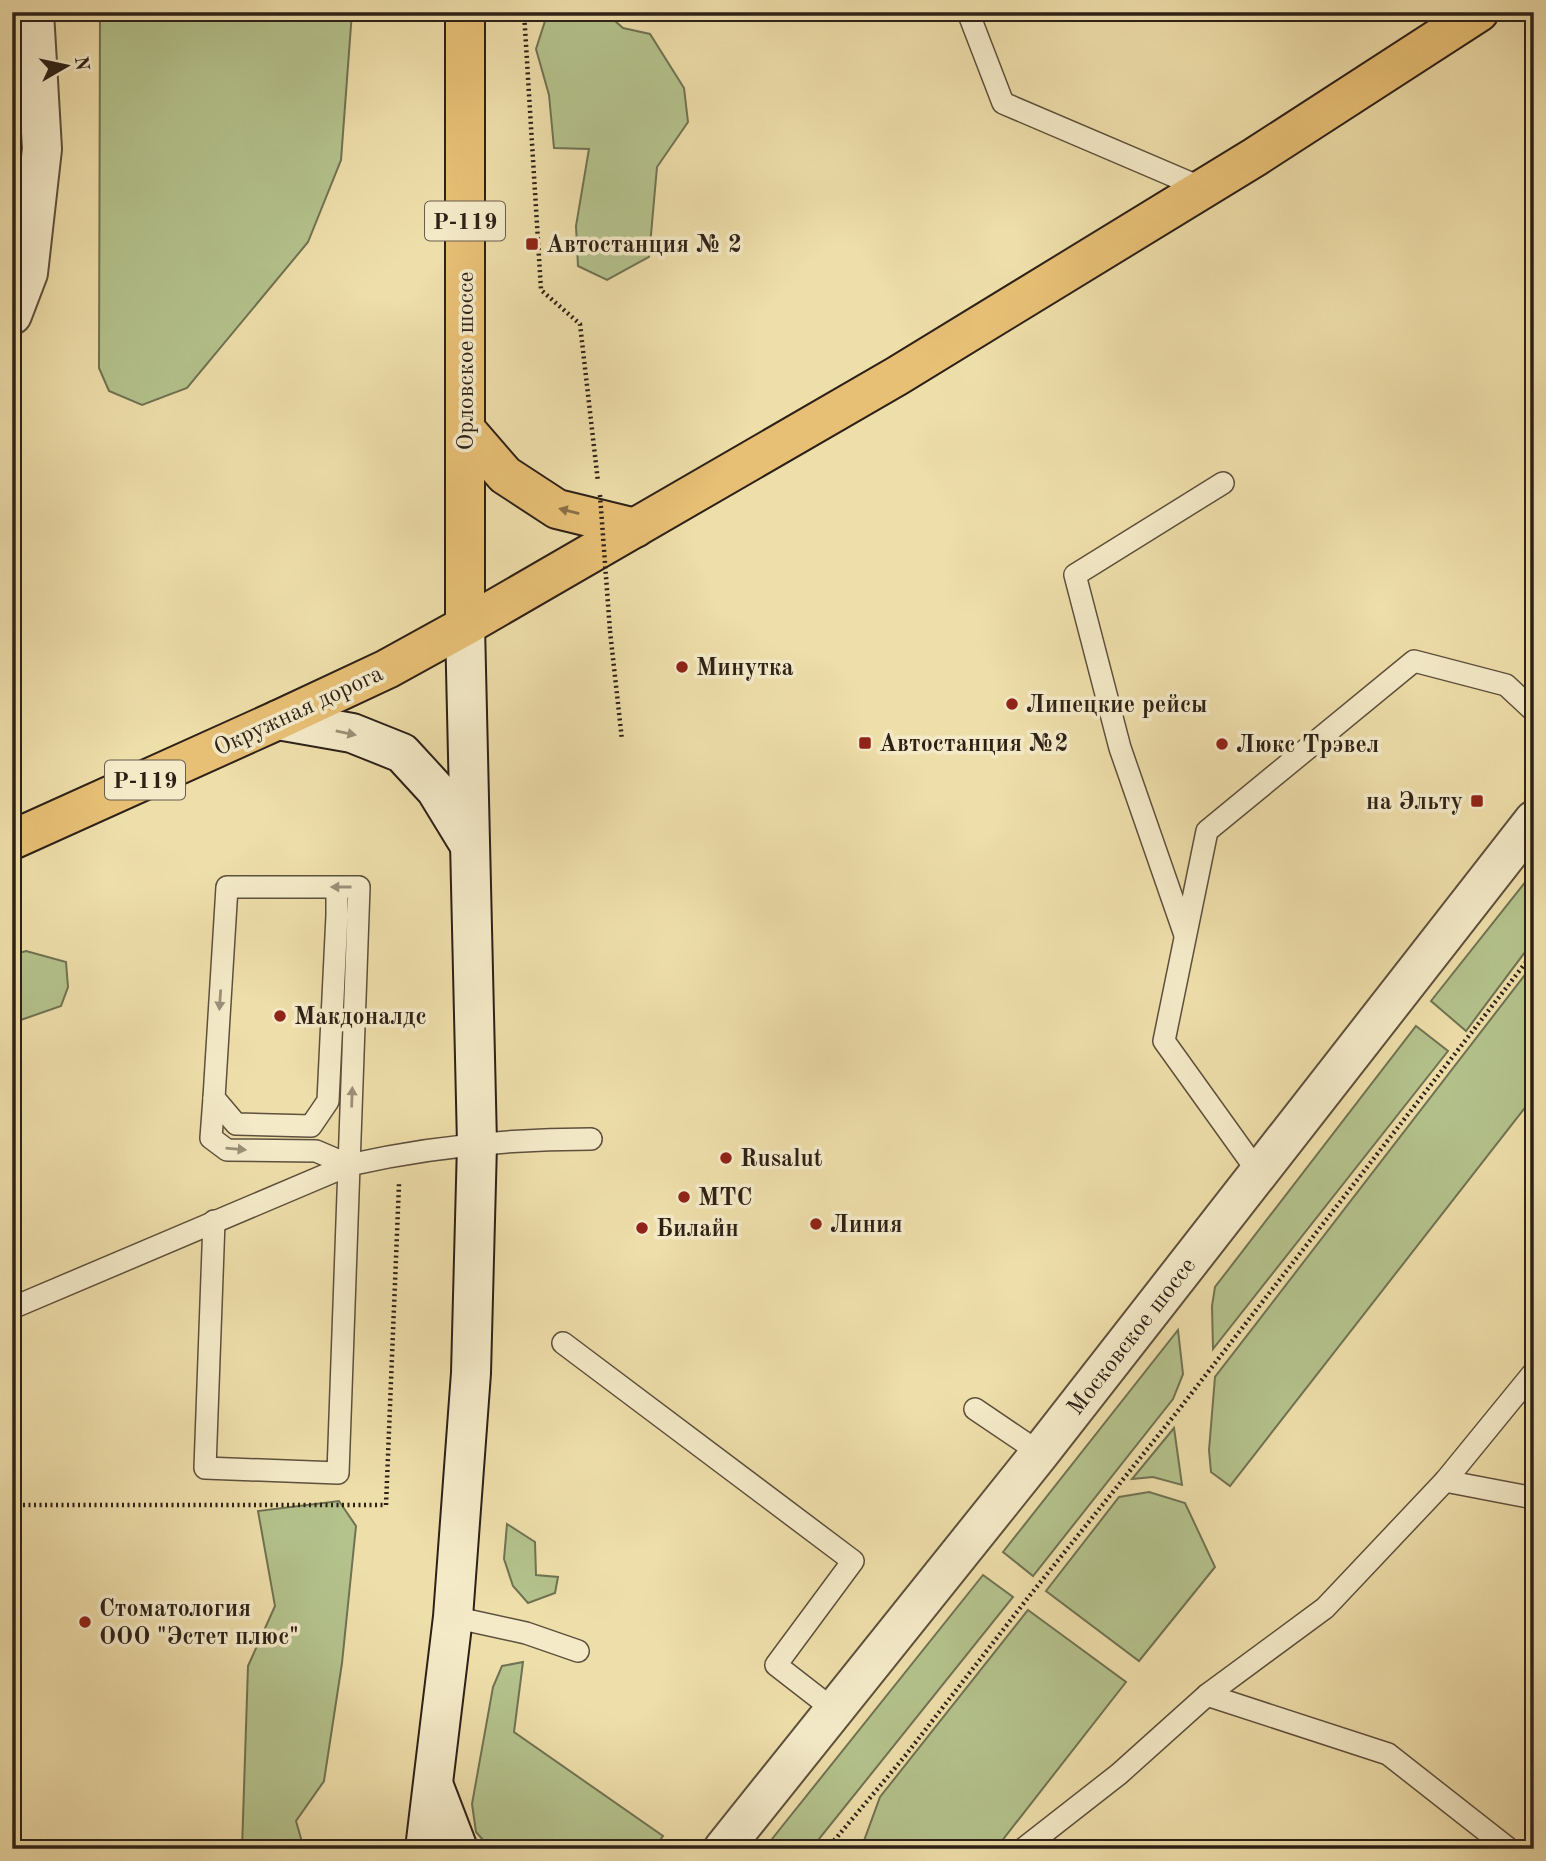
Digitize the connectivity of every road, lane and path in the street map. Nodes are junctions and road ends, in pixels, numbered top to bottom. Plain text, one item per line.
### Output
1 (34, 12) edge
2 (465, 12) edge
3 (524, 12) edge
4 (968, 12) edge
5 (1479, 12) edge
6 (1202, 188) junction
7 (12, 315) edge
8 (466, 430) junction
9 (1223, 483) dead end
10 (635, 528) junction
11 (465, 626) junction
12 (1534, 711) edge
13 (278, 720) junction
14 (622, 740) dead end
15 (1534, 820) edge
16 (12, 840) edge
17 (470, 846) junction
18 (337, 887) junction
19 (1185, 937) junction
20 (1534, 953) edge
21 (214, 1098) junction
22 (591, 1139) dead end
23 (477, 1144) junction
24 (400, 1156) junction
25 (349, 1165) junction
26 (1258, 1172) junction
27 (214, 1221) junction
28 (12, 1309) edge
29 (563, 1343) dead end
30 (1534, 1372) edge
31 (975, 1409) dead end
32 (1040, 1452) junction
33 (1445, 1481) junction
34 (1534, 1498) edge
35 (12, 1505) edge
36 (453, 1616) junction
37 (578, 1651) dead end
38 (1207, 1695) junction
39 (834, 1710) junction
40 (432, 1783) junction
41 (723, 1848) edge
42 (425, 1849) edge
43 (458, 1849) edge
44 (827, 1849) edge
45 (1023, 1849) edge
46 (1509, 1849) edge

1 - 7 street
2 - 8 main road, Орловское шоссе / Р-119
3 - 14 path, bridge
4 - 6 lane
5 - 6 main road, Окружная дорога
6 - 10 main road, Окружная дорога
10 -> 8 main road
8 - 11 main road, Орловское шоссе / Р-119
9 - 19 lane
10 - 11 main road, Окружная дорога
11 - 13 main road, Окружная дорога / Р-119
11 - 17 street
12 - 19 lane
13 - 16 main road, Окружная дорога / Р-119
13 -> 17 street
15 - 26 street, Московское шоссе
17 - 23 street
18 -> 21 lane
18 - 21 lane
25 -> 18 lane
19 - 26 lane
20 - 44 path
21 -> 25 lane
22 - 23 lane
23 - 24 lane
23 - 36 street
24 - 25 lane
24 - 35 path
25 - 27 lane
25 - 27 lane
26 - 32 street, Московское шоссе
27 - 28 lane
29 - 39 lane
30 - 33 lane
31 - 32 lane
32 - 39 street, Московское шоссе
33 - 34 lane
33 - 38 lane
36 - 37 lane
36 - 40 street
38 - 45 lane
38 - 46 lane
39 - 41 street, Московское шоссе
40 - 42 street
40 - 43 street

